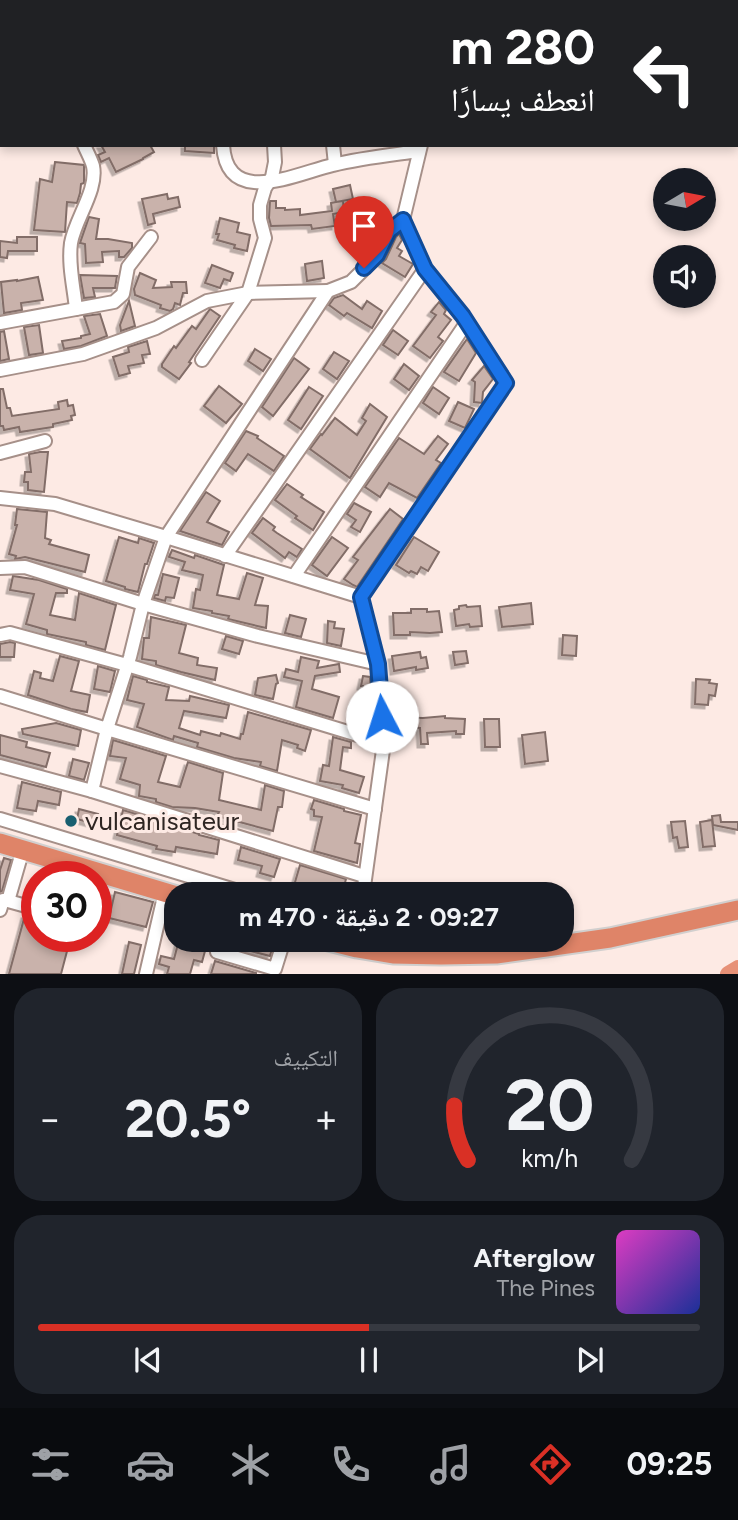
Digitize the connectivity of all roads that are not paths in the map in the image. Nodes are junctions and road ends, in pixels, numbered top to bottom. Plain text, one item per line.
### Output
1 (86, 147) edge
2 (223, 147) edge
3 (274, 147) edge
4 (333, 147) edge
5 (420, 148) edge
6 (335, 164) junction
7 (268, 183) junction
8 (403, 220) junction
9 (151, 237) dead end
10 (425, 269) junction
11 (328, 291) junction
12 (248, 293) junction
13 (76, 309) junction
14 (467, 322) junction
15 (0, 323) edge
16 (202, 360) dead end
17 (0, 370) edge
18 (46, 442) dead end
19 (0, 453) edge
20 (0, 498) edge
21 (166, 537) junction
22 (225, 556) junction
23 (0, 568) edge
24 (294, 576) junction
25 (361, 597) junction
26 (143, 604) junction
27 (0, 635) edge
28 (378, 664) junction
29 (127, 666) junction
30 (0, 696) edge
31 (107, 729) junction
32 (384, 743) junction
33 (0, 765) edge
34 (92, 791) junction
35 (375, 808) junction
36 (0, 819) edge
37 (0, 843) edge
38 (89, 846) junction
39 (23, 849) junction
40 (62, 861) edge
41 (84, 861) edge
42 (112, 876) edge
43 (188, 876) junction
44 (364, 877) junction
45 (184, 882) edge
46 (208, 882) edge
47 (364, 882) edge
48 (164, 891) edge
49 (3, 902) edge
50 (21, 906) edge
51 (738, 910) edge
52 (164, 924) edge
53 (574, 944) edge
54 (217, 952) edge
55 (280, 952) edge
56 (386, 952) edge
57 (511, 952) edge
58 (146, 974) edge

1 - 13 street
2 - 7 street
3 - 7 street
4 - 6 street
5 - 6 street
5 - 8 street
6 - 7 street
7 - 12 street
8 - 10 street
8 - 11 street
9 - 13 street
10 - 14 street
10 - 22 street
11 - 12 street
11 - 21 street
12 - 16 street
12 - 17 street
13 - 15 street
14 - 24 street
14 - 25 street
18 - 19 street
20 - 21 street
21 - 22 street
21 - 26 street
22 - 24 street
23 - 26 street
24 - 25 street
25 - 28 street
26 - 28 street
26 - 29 street
27 - 29 street
28 - 32 street
29 - 31 street
29 - 32 street
30 - 31 street
31 - 34 street
31 - 35 street
32 - 35 street
33 - 34 street
34 - 44 street
35 - 44 street
36 - 38 street
37 - 39 highway
38 - 41 street
38 - 43 street
39 - 40 highway
39 - 49 street
42 - 48 highway
43 - 45 street
43 - 46 street
44 - 47 street
49 - 50 street
51 - 53 highway
52 - 58 street
54 - 55 street
56 - 57 highway

